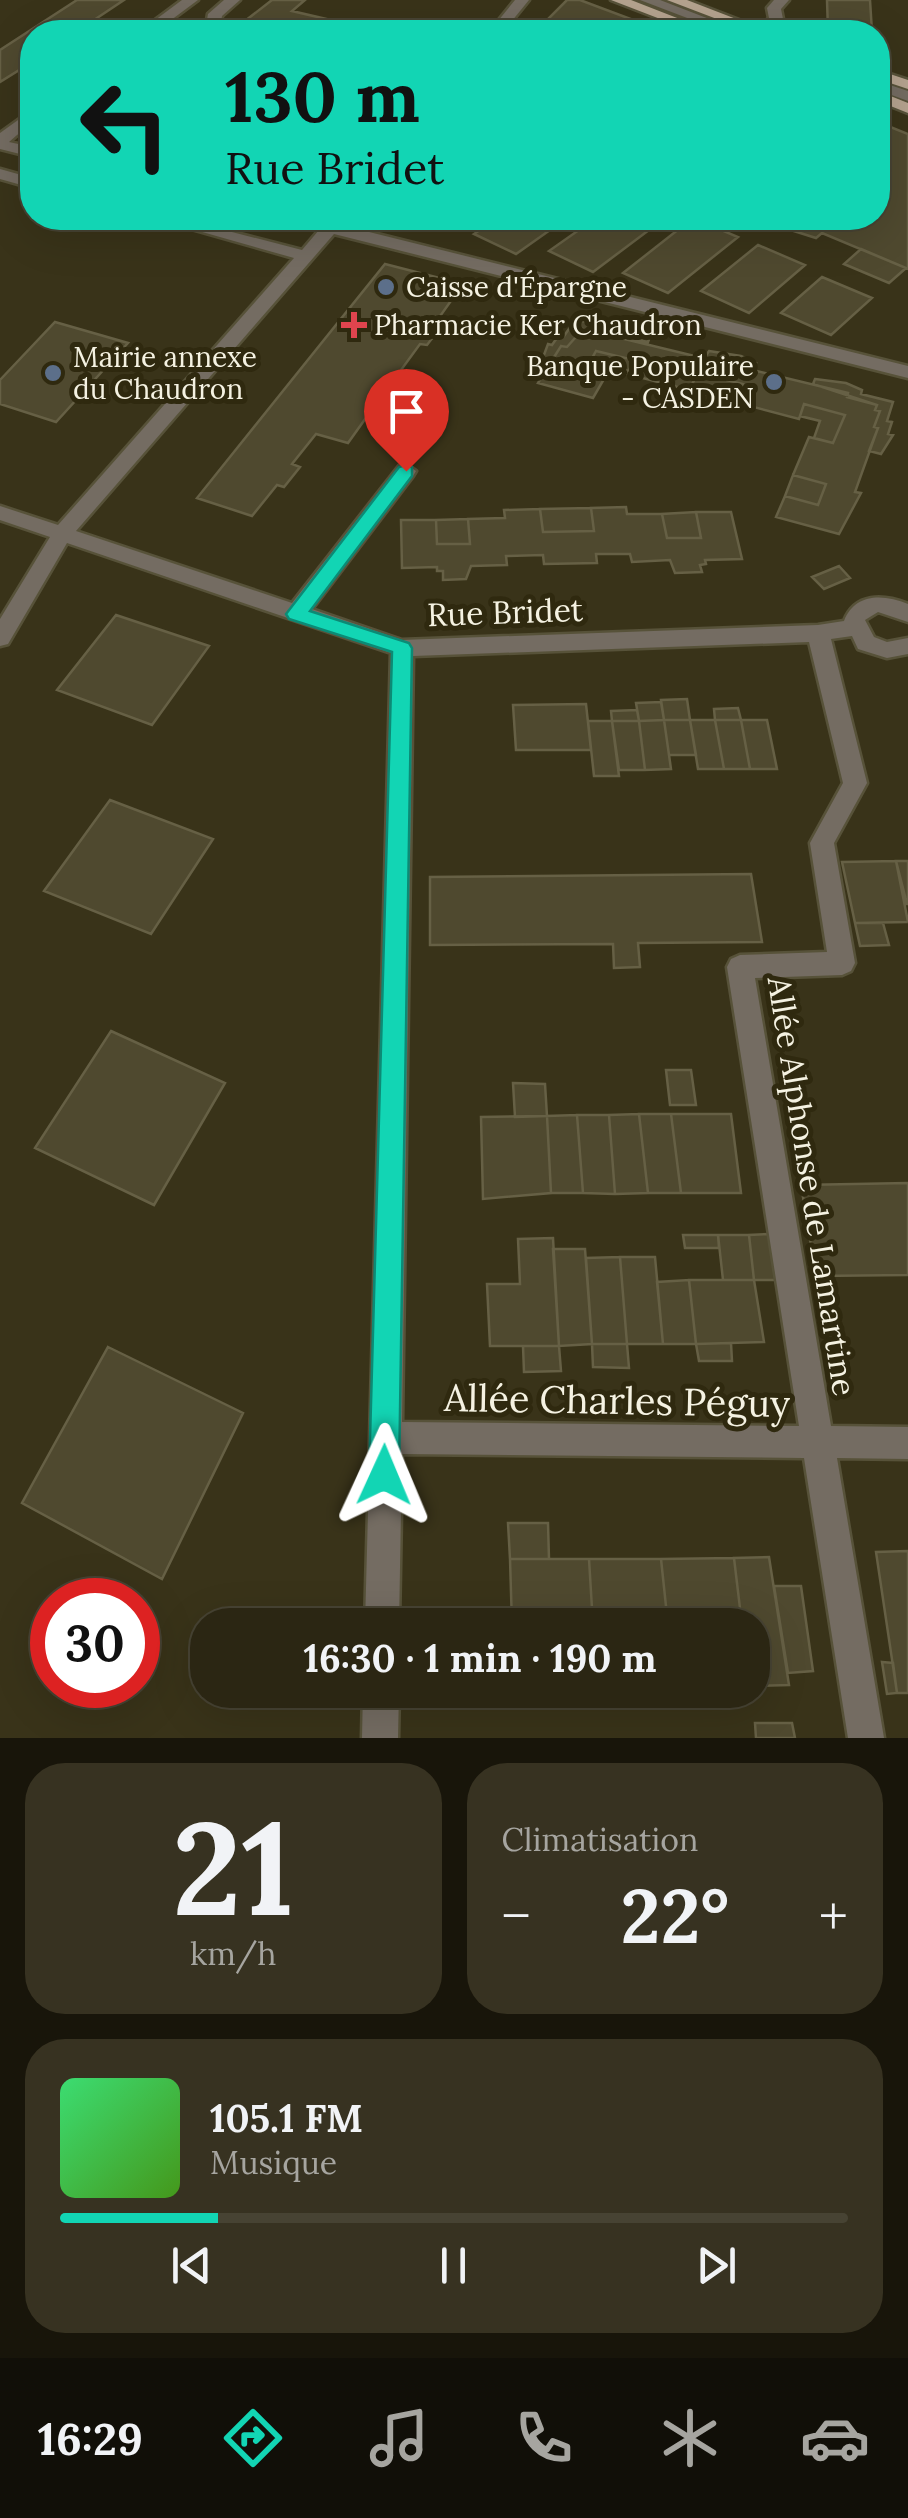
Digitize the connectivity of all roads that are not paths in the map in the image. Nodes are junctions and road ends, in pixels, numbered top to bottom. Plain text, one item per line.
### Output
1 (191, 0) edge
2 (233, 0) edge
3 (522, 0) edge
4 (618, 0) edge
5 (647, 0) edge
6 (674, 0) edge
7 (163, 20) edge
8 (214, 20) edge
9 (506, 20) edge
10 (673, 20) edge
11 (703, 20) edge
12 (730, 20) edge
13 (20, 125) edge
14 (0, 142) edge
15 (207, 230) edge
16 (330, 230) edge
17 (363, 230) edge
18 (306, 256) junction
19 (908, 372) edge
20 (406, 471) dead end
21 (0, 513) edge
22 (62, 534) junction
23 (906, 608) edge
24 (296, 614) junction
25 (854, 628) junction
26 (818, 633) junction
27 (0, 638) edge
28 (908, 646) edge
29 (402, 648) junction
30 (384, 1438) junction
31 (818, 1442) junction
32 (908, 1443) edge
33 (382, 1608) edge
34 (381, 1708) edge
35 (380, 1738) edge
36 (866, 1738) edge

1 - 7 street
2 - 8 street
3 - 9 street
4 - 10 main road
5 - 11 street
6 - 12 main road
13 - 14 street
15 - 18 street
16 - 18 street
17 - 19 street
18 - 22 street
20 - 24 street
21 - 22 street, Rue Bridet
22 - 24 street, Rue Bridet
22 - 27 street
23 - 25 street, Rue Bridet
24 - 29 street, Rue Bridet
25 - 26 street, Rue Bridet
25 - 28 street
26 - 29 street, Rue Bridet
26 - 31 street, Allée Alphonse de Lamartine
29 - 30 street
30 - 31 street, Allée Charles Péguy
30 - 33 street
31 - 32 street, Allée Charles Péguy
31 - 36 street, Allée Alphonse de Lamartine
34 - 35 street

